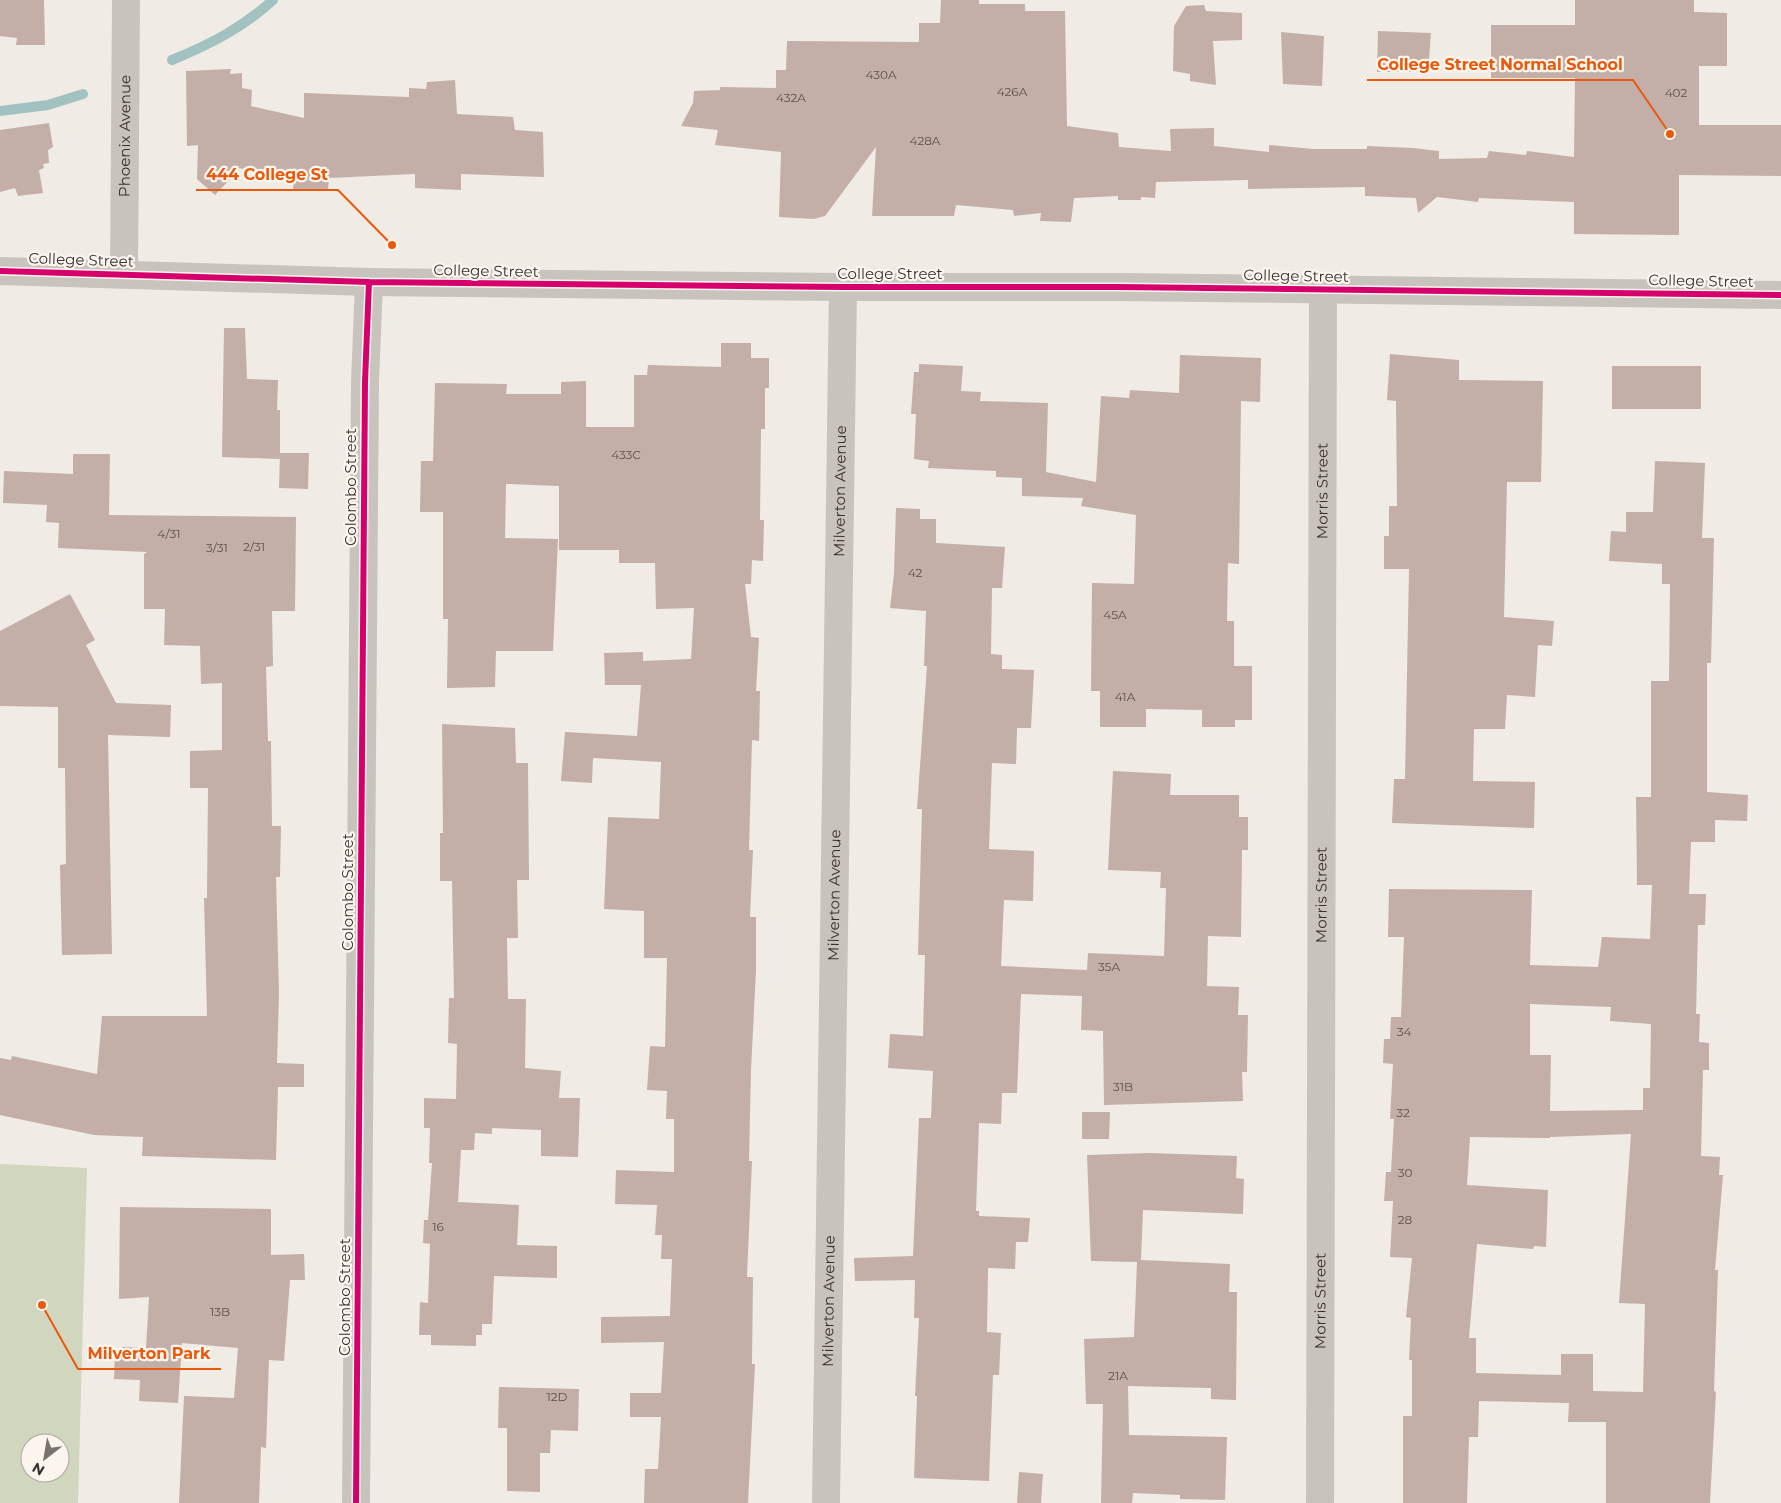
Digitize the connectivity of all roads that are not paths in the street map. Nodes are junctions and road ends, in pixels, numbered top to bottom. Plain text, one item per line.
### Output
1 (126, 0) edge
2 (0, 271) edge
3 (124, 274) junction
4 (369, 282) junction
5 (843, 287) junction
6 (1323, 289) junction
7 (1781, 295) edge
8 (356, 1503) edge
9 (826, 1503) edge
10 (1320, 1503) edge

1 - 3 street, Phoenix Avenue
2 - 3 street, College Street
3 - 4 street, College Street
4 - 5 street, College Street
4 - 8 street, Colombo Street
5 - 6 street, College Street
5 - 9 street, Milverton Avenue
6 - 7 street, College Street
6 - 10 street, Morris Street

